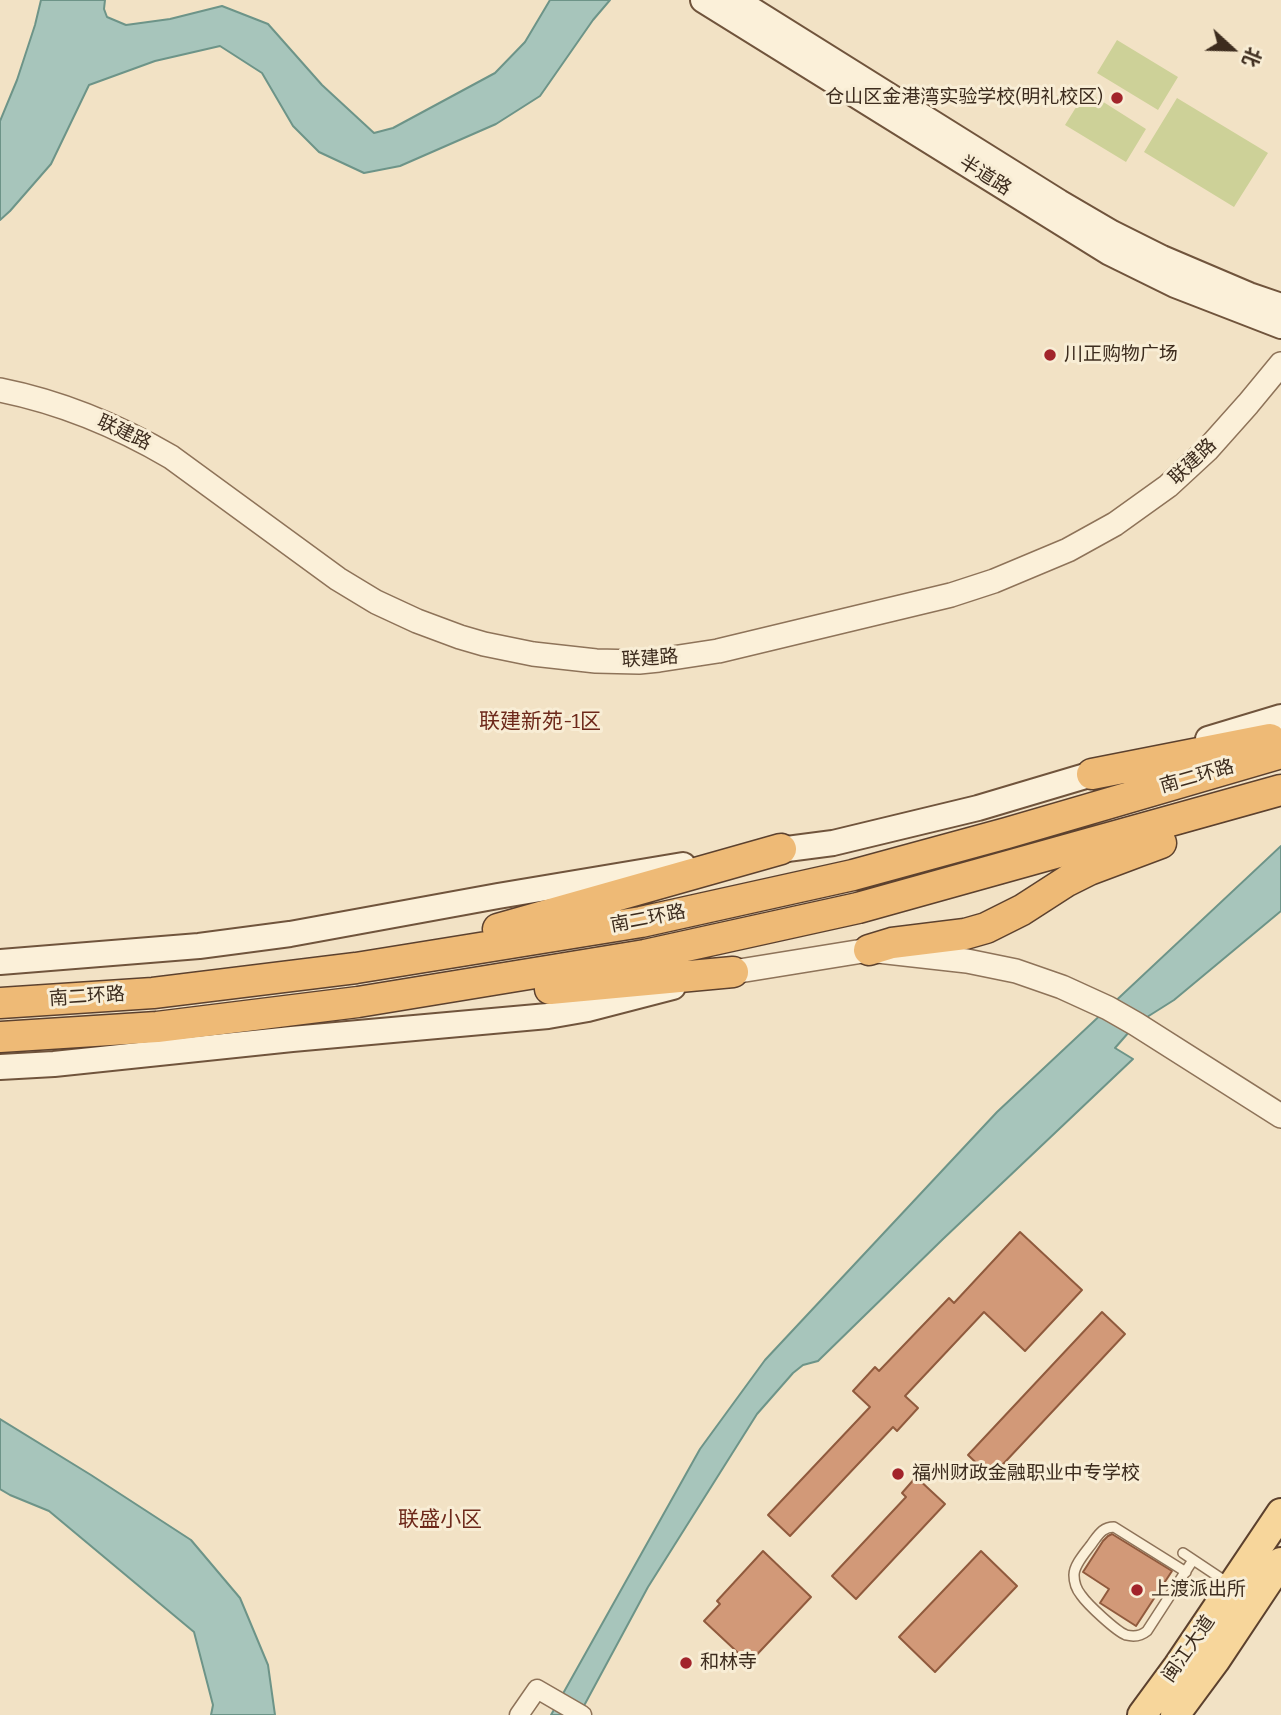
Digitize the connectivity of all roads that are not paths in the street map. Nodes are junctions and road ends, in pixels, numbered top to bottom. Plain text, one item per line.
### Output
1 (703, 0) edge
2 (736, 0) edge
3 (1281, 306) edge
4 (1281, 326) edge
5 (1281, 364) edge
6 (0, 390) edge
7 (1281, 717) edge
8 (1281, 738) edge
9 (1281, 753) edge
10 (1092, 774) junction
11 (1281, 790) edge
12 (1281, 800) edge
13 (781, 849) junction
14 (869, 950) junction
15 (0, 962) edge
16 (356, 968) junction
17 (733, 972) junction
18 (358, 1002) junction
19 (0, 1003) edge
20 (0, 1037) edge
21 (0, 1067) edge
22 (1281, 1116) edge
23 (1281, 1513) edge
24 (1182, 1553) dead end
25 (1193, 1560) junction
26 (1281, 1562) edge
27 (1186, 1572) junction
28 (1232, 1586) junction
29 (519, 1715) edge
30 (582, 1715) edge
31 (1142, 1715) edge
32 (1175, 1715) edge

1 - 4 main road, 半道路
2 - 3 main road, 半道路
5 - 6 street, 联建路
7 - 10 main road
8 - 10 highway
9 - 16 highway, 南二环路
10 - 13 main road
11 - 18 highway, 南二环路
12 - 14 highway
13 - 15 main road
13 - 16 highway
14 - 17 street
14 - 22 street
16 - 19 highway, 南二环路
17 - 18 highway
17 - 21 main road
18 - 20 highway, 南二环路
23 - 28 main road, 闽江大道
24 - 25 lane
25 - 27 lane
25 - 28 lane
26 - 32 main road, 闽江大道
27 - 27 lane
28 - 31 main road, 闽江大道
29 - 30 street

